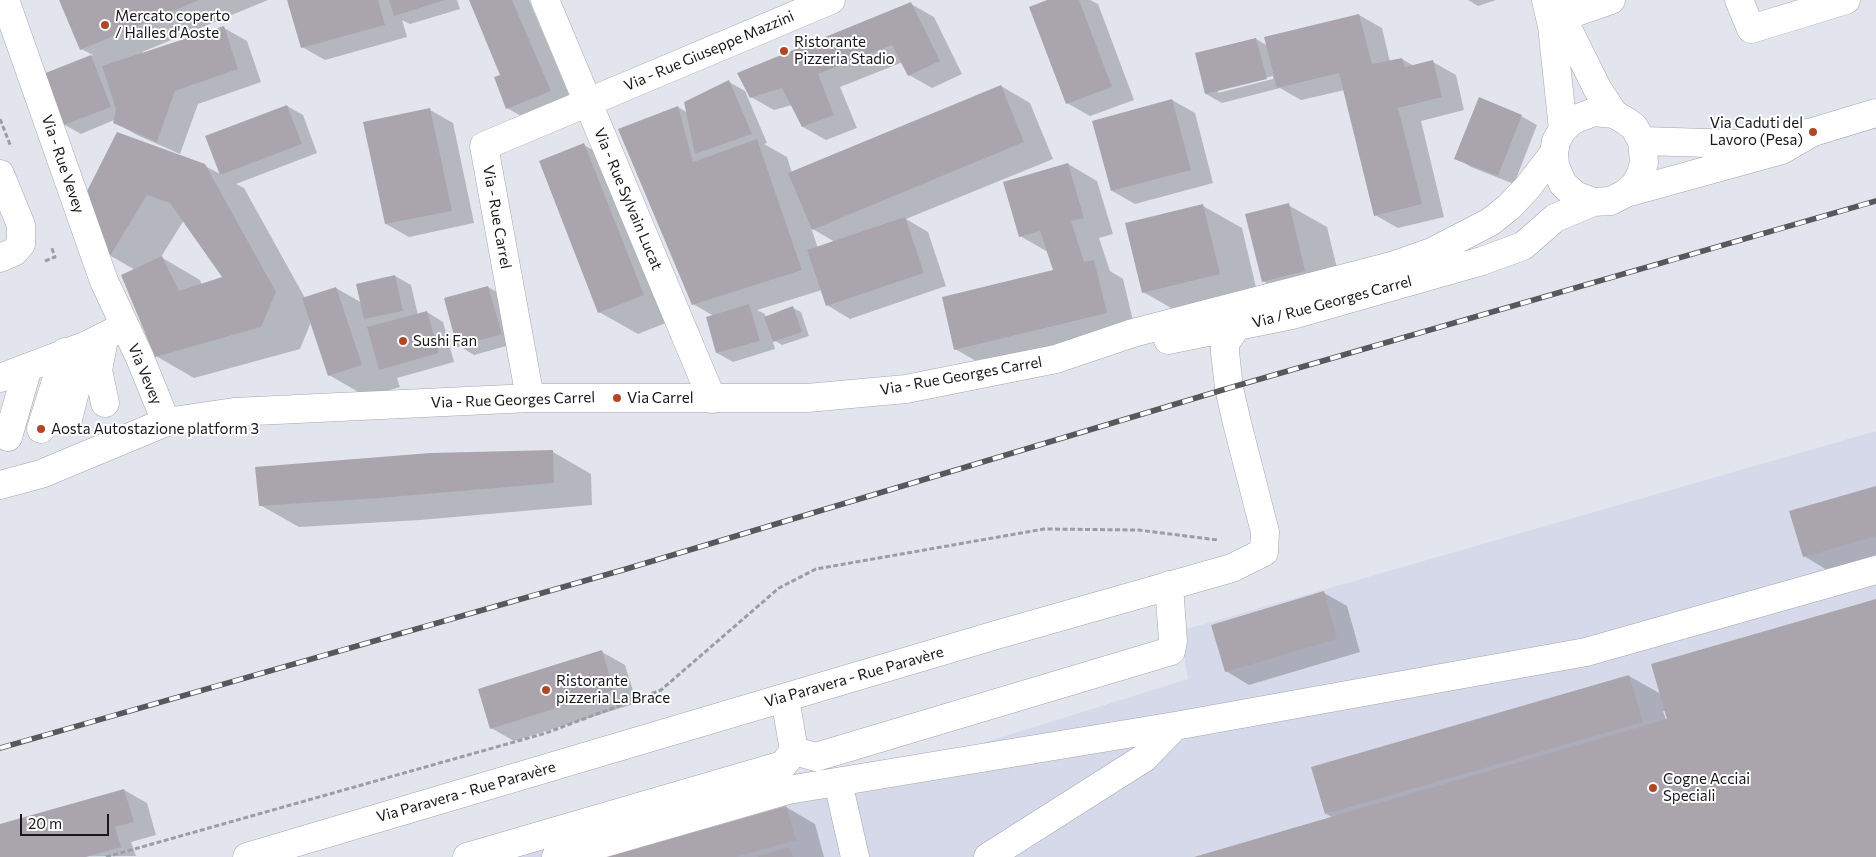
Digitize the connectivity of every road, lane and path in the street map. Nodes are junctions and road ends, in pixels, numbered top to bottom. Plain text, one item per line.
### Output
1 (5, 0) edge
2 (545, 0) edge
3 (831, 0) edge
4 (1611, 0) edge
5 (1739, 0) edge
6 (1846, 0) edge
7 (1554, 6) edge
8 (588, 102) junction
9 (1876, 113) edge
10 (1614, 114) junction
11 (1813, 132) junction
12 (1559, 141) junction
13 (1642, 141) junction
14 (0, 174) edge
15 (1626, 193) junction
16 (1593, 202) junction
17 (1468, 235) junction
18 (0, 258) edge
19 (1237, 327) junction
20 (95, 340) junction
21 (1169, 340) junction
22 (1225, 352) junction
23 (1056, 359) junction
24 (28, 367) junction
25 (0, 378) edge
26 (530, 398) junction
27 (712, 399) junction
28 (105, 403) dead end
29 (68, 419) dead end
30 (166, 422) junction
31 (41, 429) dead end
32 (8, 437) dead end
33 (0, 485) edge
34 (1221, 540) dead end
35 (1876, 570) edge
36 (1169, 585) junction
37 (785, 698) junction
38 (1175, 726) junction
39 (794, 751) junction
40 (838, 782) junction
41 (106, 857) edge
42 (247, 857) edge
43 (467, 857) edge
44 (556, 857) edge
45 (855, 857) edge
46 (988, 857) edge

1 - 20 street, Via - Rue Vevey
2 - 8 street, Via - Rue Sylvain Lucat
3 - 8 street, Via - Rue Giuseppe Mazzini
4 - 7 street
5 - 6 street
7 - 10 street
7 - 12 street
8 - 26 street, Via - Rue Carrel
8 - 27 street, Via - Rue Sylvain Lucat
9 - 11 street
10 - 12 street
10 - 13 street
11 - 13 street
11 - 15 street
12 - 16 street
12 - 17 street, Via - Rue Georges Carrel
13 - 15 street
14 - 18 street
15 - 16 street
16 - 19 street, Via / Rue Georges Carrel
17 - 19 street
17 - 23 street, Via - Rue Georges Carrel
19 - 21 street, Via / Rue Georges Carrel
19 - 22 street
20 - 24 street
20 - 28 street
20 - 29 street
20 - 30 street, Via Vevey
20 - 31 street
21 - 22 street
21 - 23 street, Via / Rue Georges Carrel
22 - 36 street, Via Paravera - Rue Paravère
23 - 27 street, Via - Rue Georges Carrel
24 - 25 street
24 - 32 street
26 - 27 street, Via - Rue Georges Carrel
26 - 30 street, Via - Rue Georges Carrel
30 - 33 street
34 - 41 path
35 - 38 street
36 - 37 street, Via Paravera - Rue Paravère
36 - 39 street
37 - 39 street
37 - 42 street, Via Paravera - Rue Paravère
38 - 40 street
38 - 46 street
39 - 43 street
40 - 44 street
40 - 45 street

